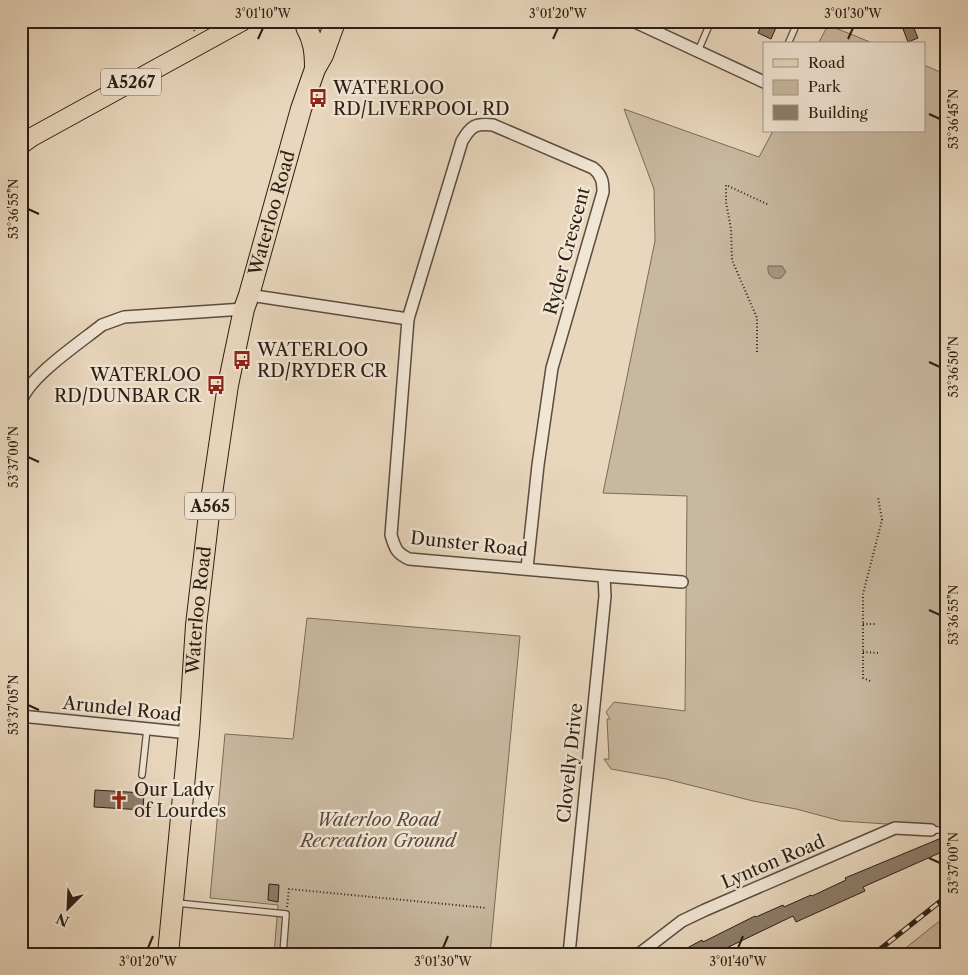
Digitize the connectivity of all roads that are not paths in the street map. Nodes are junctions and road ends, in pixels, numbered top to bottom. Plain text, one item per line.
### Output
1 (243, 21) edge
2 (633, 21) edge
3 (711, 21) edge
4 (798, 21) edge
5 (335, 22) edge
6 (303, 24) edge
7 (789, 42) edge
8 (698, 51) junction
9 (315, 69) junction
10 (763, 82) edge
11 (21, 145) edge
12 (247, 302) junction
13 (408, 319) junction
14 (22, 398) edge
15 (527, 568) junction
16 (604, 576) junction
17 (682, 582) dead end
18 (21, 716) edge
19 (147, 729) junction
20 (189, 733) junction
21 (142, 775) dead end
22 (931, 830) joint
23 (947, 830) edge
24 (173, 903) junction
25 (168, 954) edge
26 (283, 954) edge
27 (569, 954) edge
28 (639, 954) edge

1 - 11 main road, A5267
2 - 8 street
3 - 8 lane
4 - 7 lane
5 - 6 highway, A565
5 - 9 highway, Waterloo Road / A565
6 - 9 highway, Waterloo Road / A565
8 - 10 street
9 - 12 highway, Waterloo Road / A565
12 - 13 street
12 - 14 street
12 - 20 highway, Waterloo Road / A565
13 - 15 street, Dunster Road
13 - 15 street, Ryder Crescent
15 - 16 street, Dunster Road
16 - 17 street, Dunster Road
16 - 27 street, Clovelly Drive
18 - 19 street, Arundel Road
19 - 20 street, Arundel Road
19 - 21 lane
20 - 24 highway, Waterloo Road / A565
22 - 23 lane
22 - 28 street, Lynton Road
24 - 25 highway, Waterloo Road / A565
24 - 26 lane

